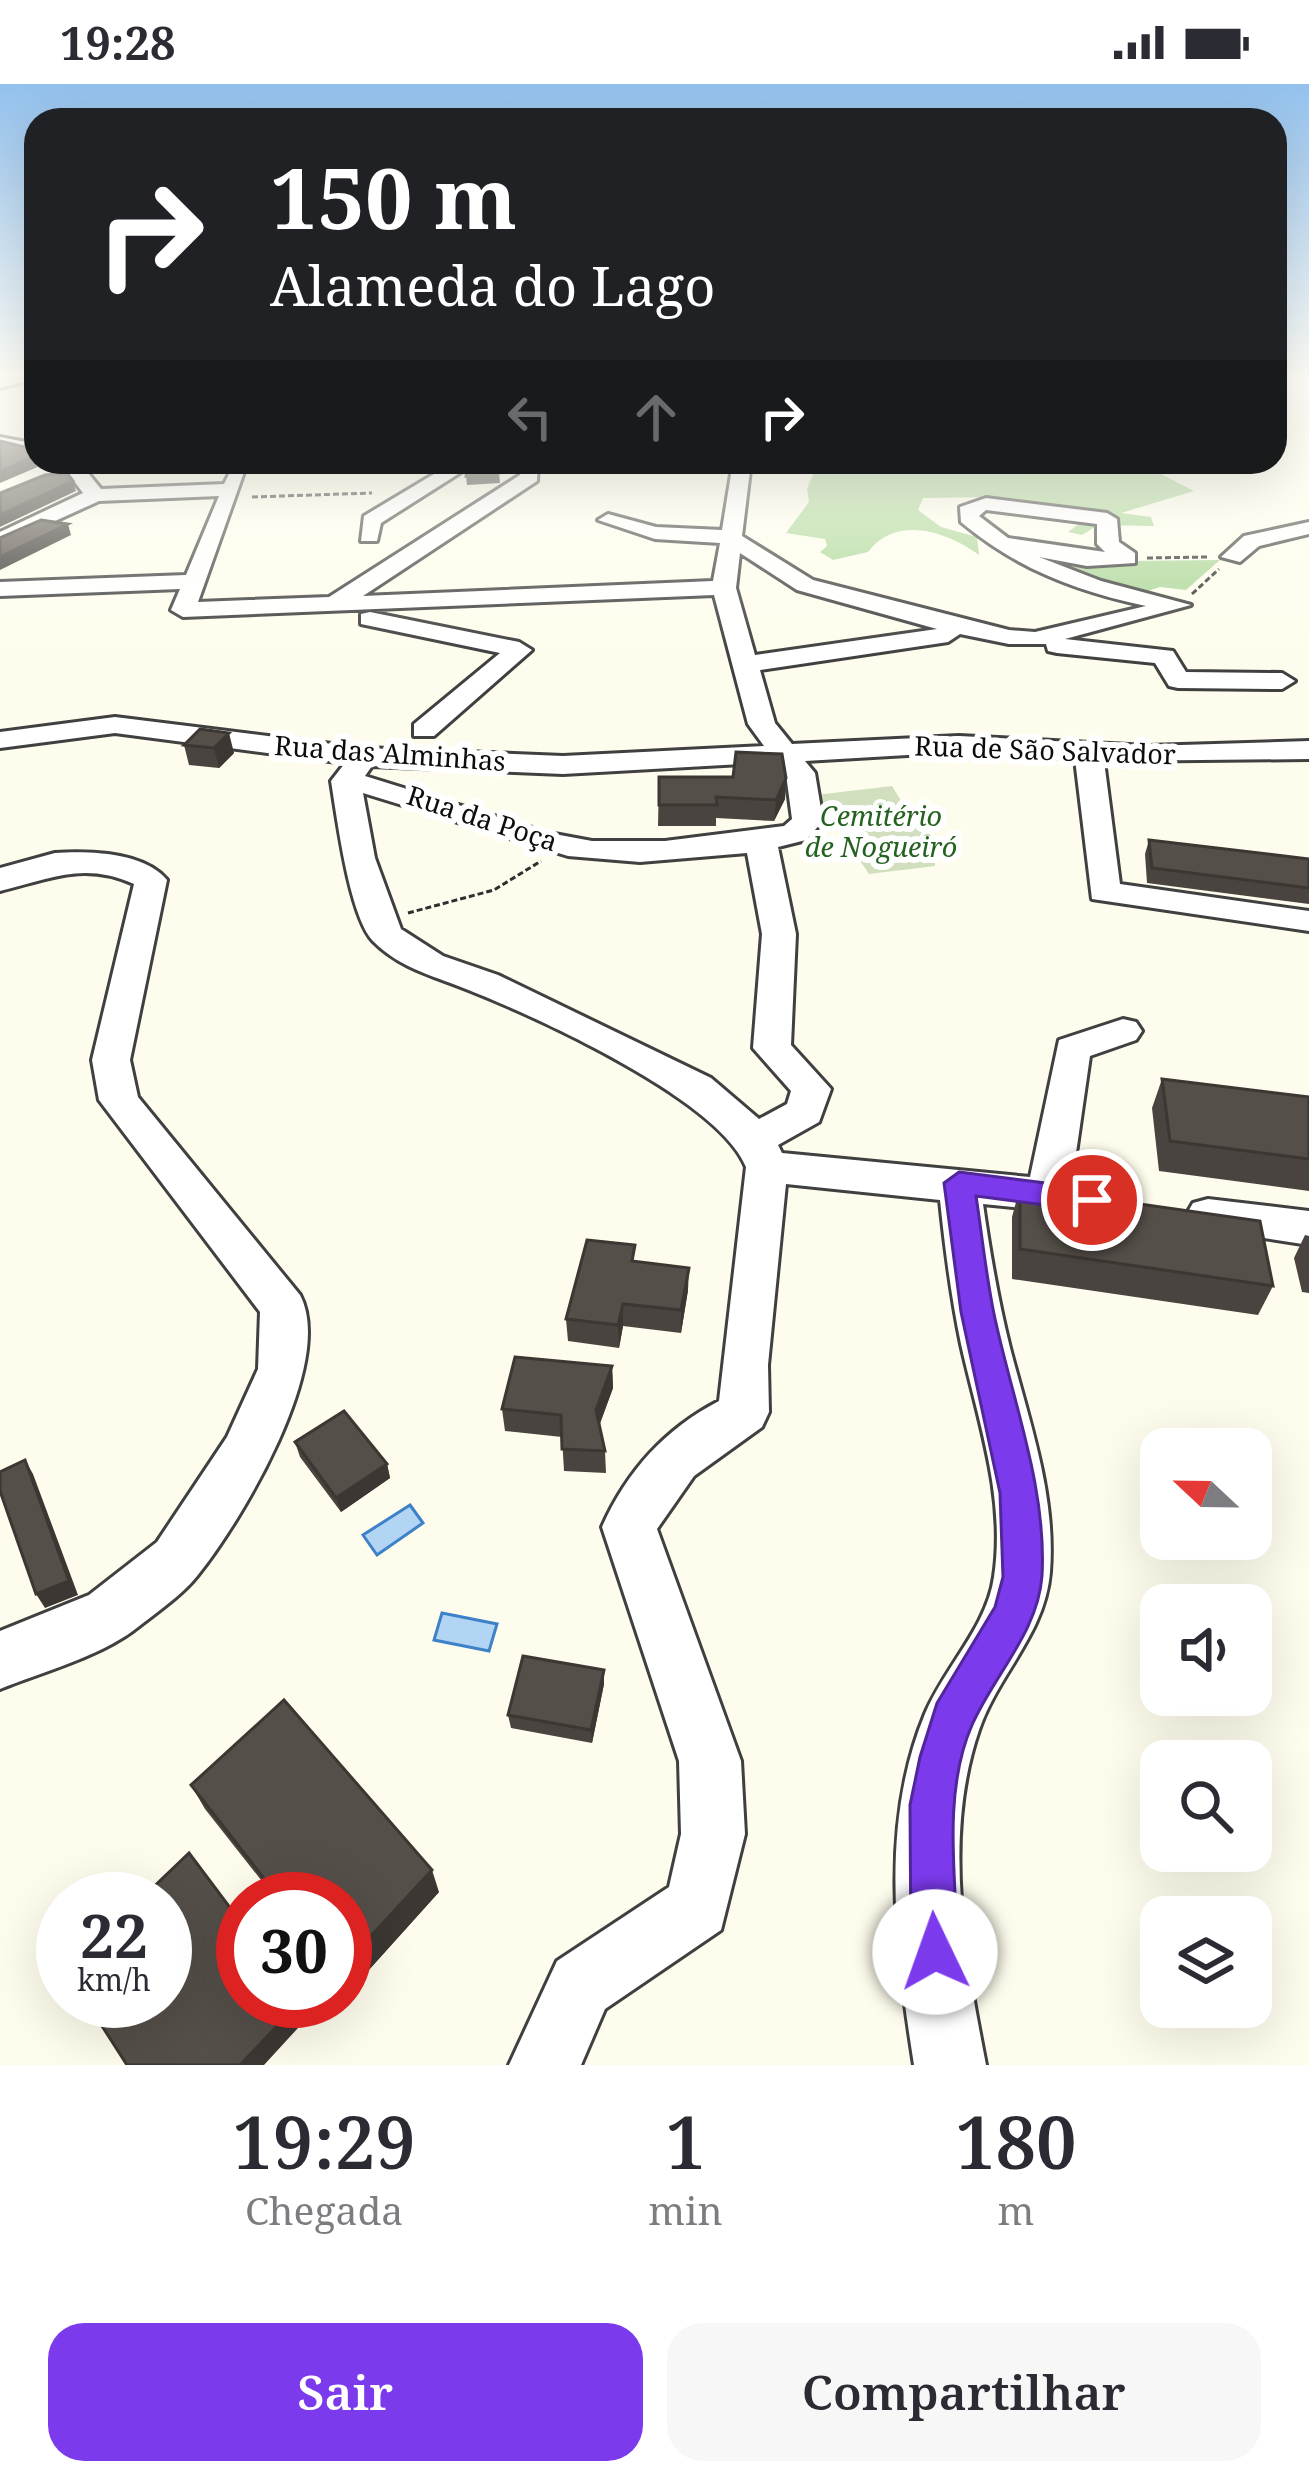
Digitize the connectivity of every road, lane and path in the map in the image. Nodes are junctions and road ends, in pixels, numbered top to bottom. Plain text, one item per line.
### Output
1 (78, 474) edge
2 (448, 474) edge
3 (530, 474) edge
4 (740, 474) edge
5 (232, 488) junction
6 (420, 491) junction
7 (95, 495) junction
8 (608, 520) dead end
9 (1309, 528) edge
10 (369, 536) dead end
11 (729, 537) junction
12 (0, 540) edge
13 (997, 544) junction
14 (1232, 557) junction
15 (1127, 558) junction
16 (193, 582) junction
17 (724, 588) junction
18 (0, 589) edge
19 (1179, 605) junction
20 (332, 606) junction
21 (1022, 638) junction
22 (746, 664) junction
23 (1282, 681) dead end
24 (424, 730) dead end
25 (0, 740) edge
26 (1309, 750) edge
27 (1089, 752) junction
28 (781, 754) junction
29 (355, 769) junction
30 (761, 842) junction
31 (567, 847) junction
32 (0, 881) edge
33 (380, 921) junction
34 (1309, 921) edge
35 (1123, 1031) dead end
36 (761, 1153) junction
37 (959, 1183) junction
38 (1048, 1194) junction
39 (1120, 1203) edge
40 (1167, 1210) edge
41 (1309, 1228) edge
42 (0, 1660) edge
43 (545, 2065) edge
44 (950, 2065) edge

1 - 7 street
2 - 6 street
3 - 20 street
4 - 11 street
5 - 6 path
5 - 7 street
5 - 16 street
6 - 10 street
7 - 12 street
8 - 11 street
9 - 14 street
11 - 17 street
11 - 21 street
13 - 15 street
13 - 15 street
13 - 19 street
14 - 15 path
14 - 19 path
16 - 18 street
16 - 20 street
17 - 20 street
17 - 22 street
19 - 21 street
20 - 24 street
21 - 22 street
21 - 23 street
22 - 28 street
25 - 29 street, Rua das Alminhas
26 - 27 street, Rua de São Salvador
27 - 28 street, Rua de São Salvador
27 - 34 street
28 - 29 street, Rua das Alminhas
28 - 30 street
29 - 31 street, Rua da Poça
29 - 33 street
30 - 31 street, Rua da Poça
30 - 36 street
31 - 33 path
32 - 42 street
33 - 36 street
35 - 38 street
36 - 37 street
36 - 43 street
37 - 38 street
37 - 44 street
38 - 39 street
40 - 41 street

